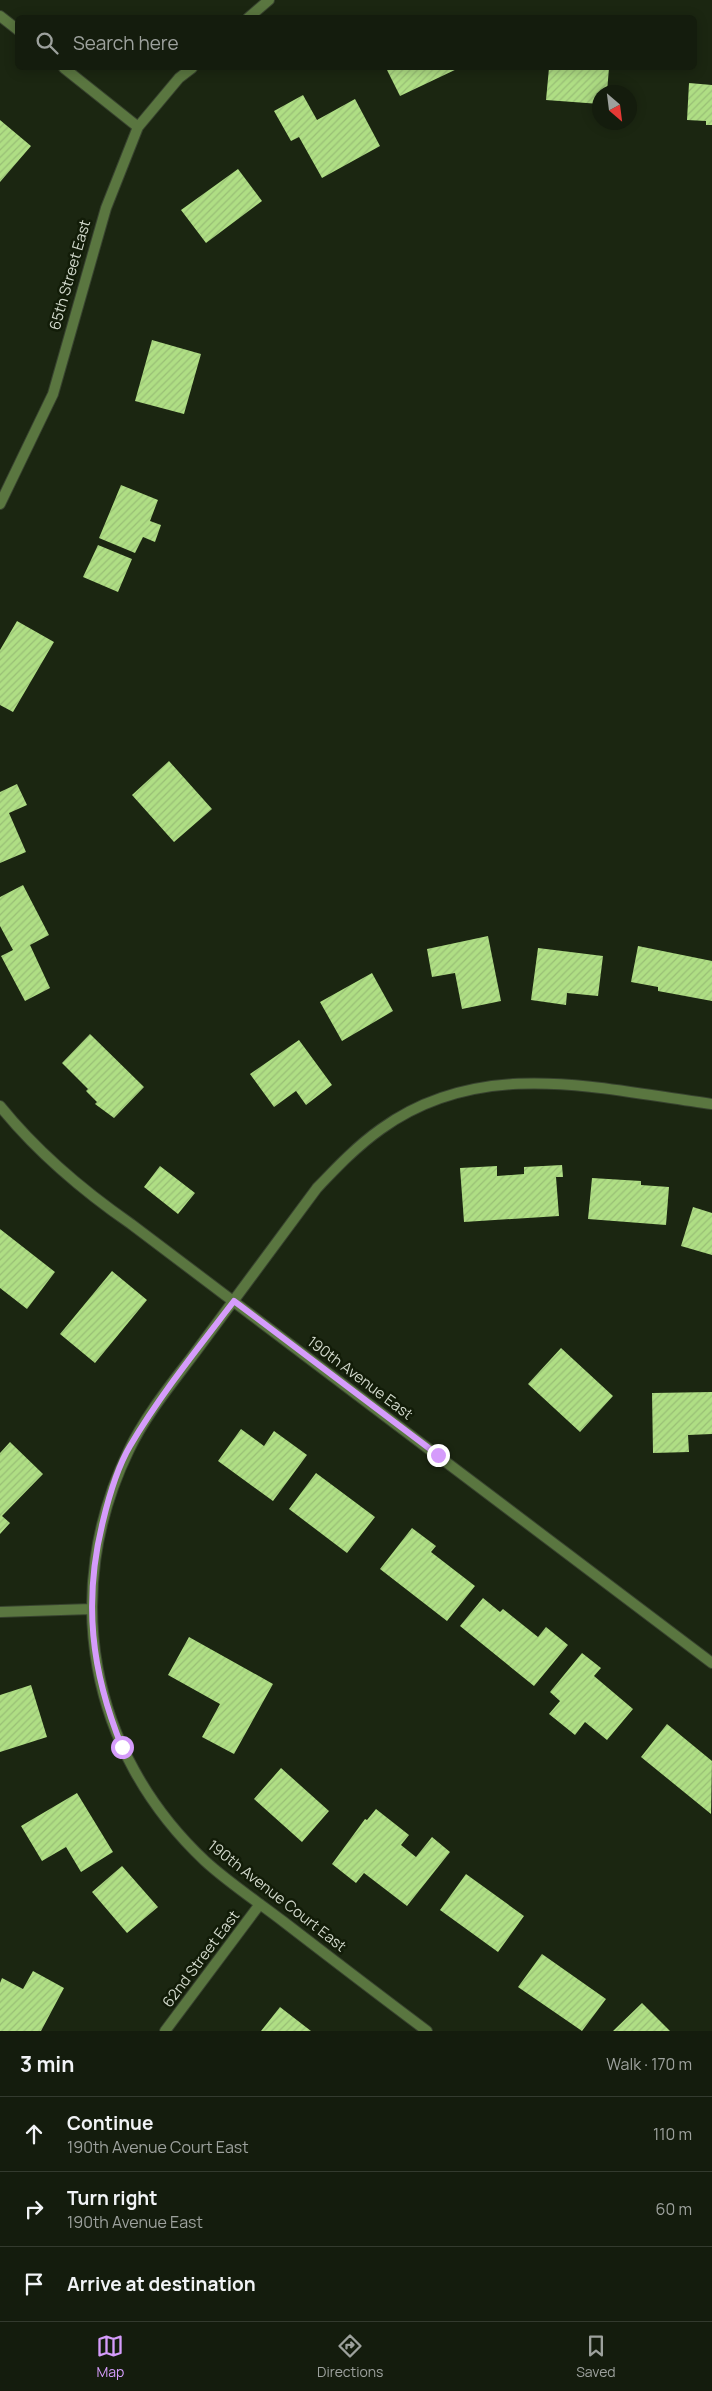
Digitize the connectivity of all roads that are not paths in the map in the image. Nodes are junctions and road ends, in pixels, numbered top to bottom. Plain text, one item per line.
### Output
1 (269, 0) edge
2 (252, 15) edge
3 (0, 16) edge
4 (15, 28) edge
5 (67, 70) edge
6 (190, 70) edge
7 (138, 127) junction
8 (0, 504) edge
9 (712, 1104) edge
10 (0, 1106) edge
11 (234, 1301) junction
12 (91, 1608) junction
13 (0, 1612) edge
14 (712, 1662) edge
15 (260, 1904) junction
16 (166, 2031) edge
17 (427, 2031) edge

1 - 2 street
3 - 4 street
5 - 7 street
6 - 7 street, 65th Street East
7 - 8 street, 65th Street East
9 - 11 street, 190th Avenue Court East
10 - 11 street, 190th Avenue East
11 - 12 street, 190th Avenue Court East
11 - 14 street, 190th Avenue East
12 - 13 street
12 - 15 street, 190th Avenue Court East
15 - 16 street, 62nd Street East
15 - 17 street, 190th Avenue Court East

